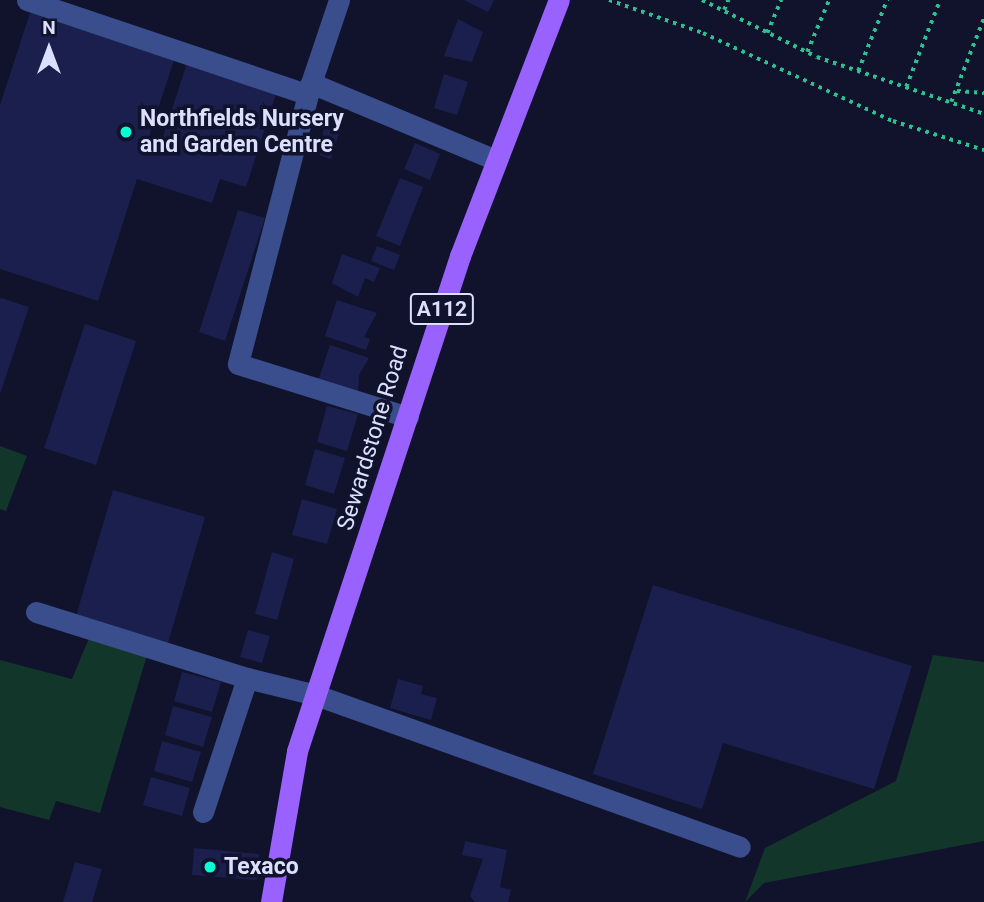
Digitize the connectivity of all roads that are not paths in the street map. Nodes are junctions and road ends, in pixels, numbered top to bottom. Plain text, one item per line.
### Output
1 (27, 0) edge
2 (339, 0) edge
3 (559, 0) edge
4 (309, 88) junction
5 (494, 159) junction
6 (408, 417) junction
7 (36, 612) dead end
8 (247, 678) junction
9 (316, 695) junction
10 (203, 813) dead end
11 (740, 847) dead end
12 (271, 902) edge

1 - 4 street
2 - 4 street
3 - 5 main road, Sewardstone Road / A112
4 - 5 street
4 - 6 street
5 - 6 main road, Sewardstone Road / A112
6 - 9 main road, Sewardstone Road / A112
7 - 8 street
8 - 9 street
8 - 10 street
9 - 11 street
9 - 12 main road, Sewardstone Road / A112

